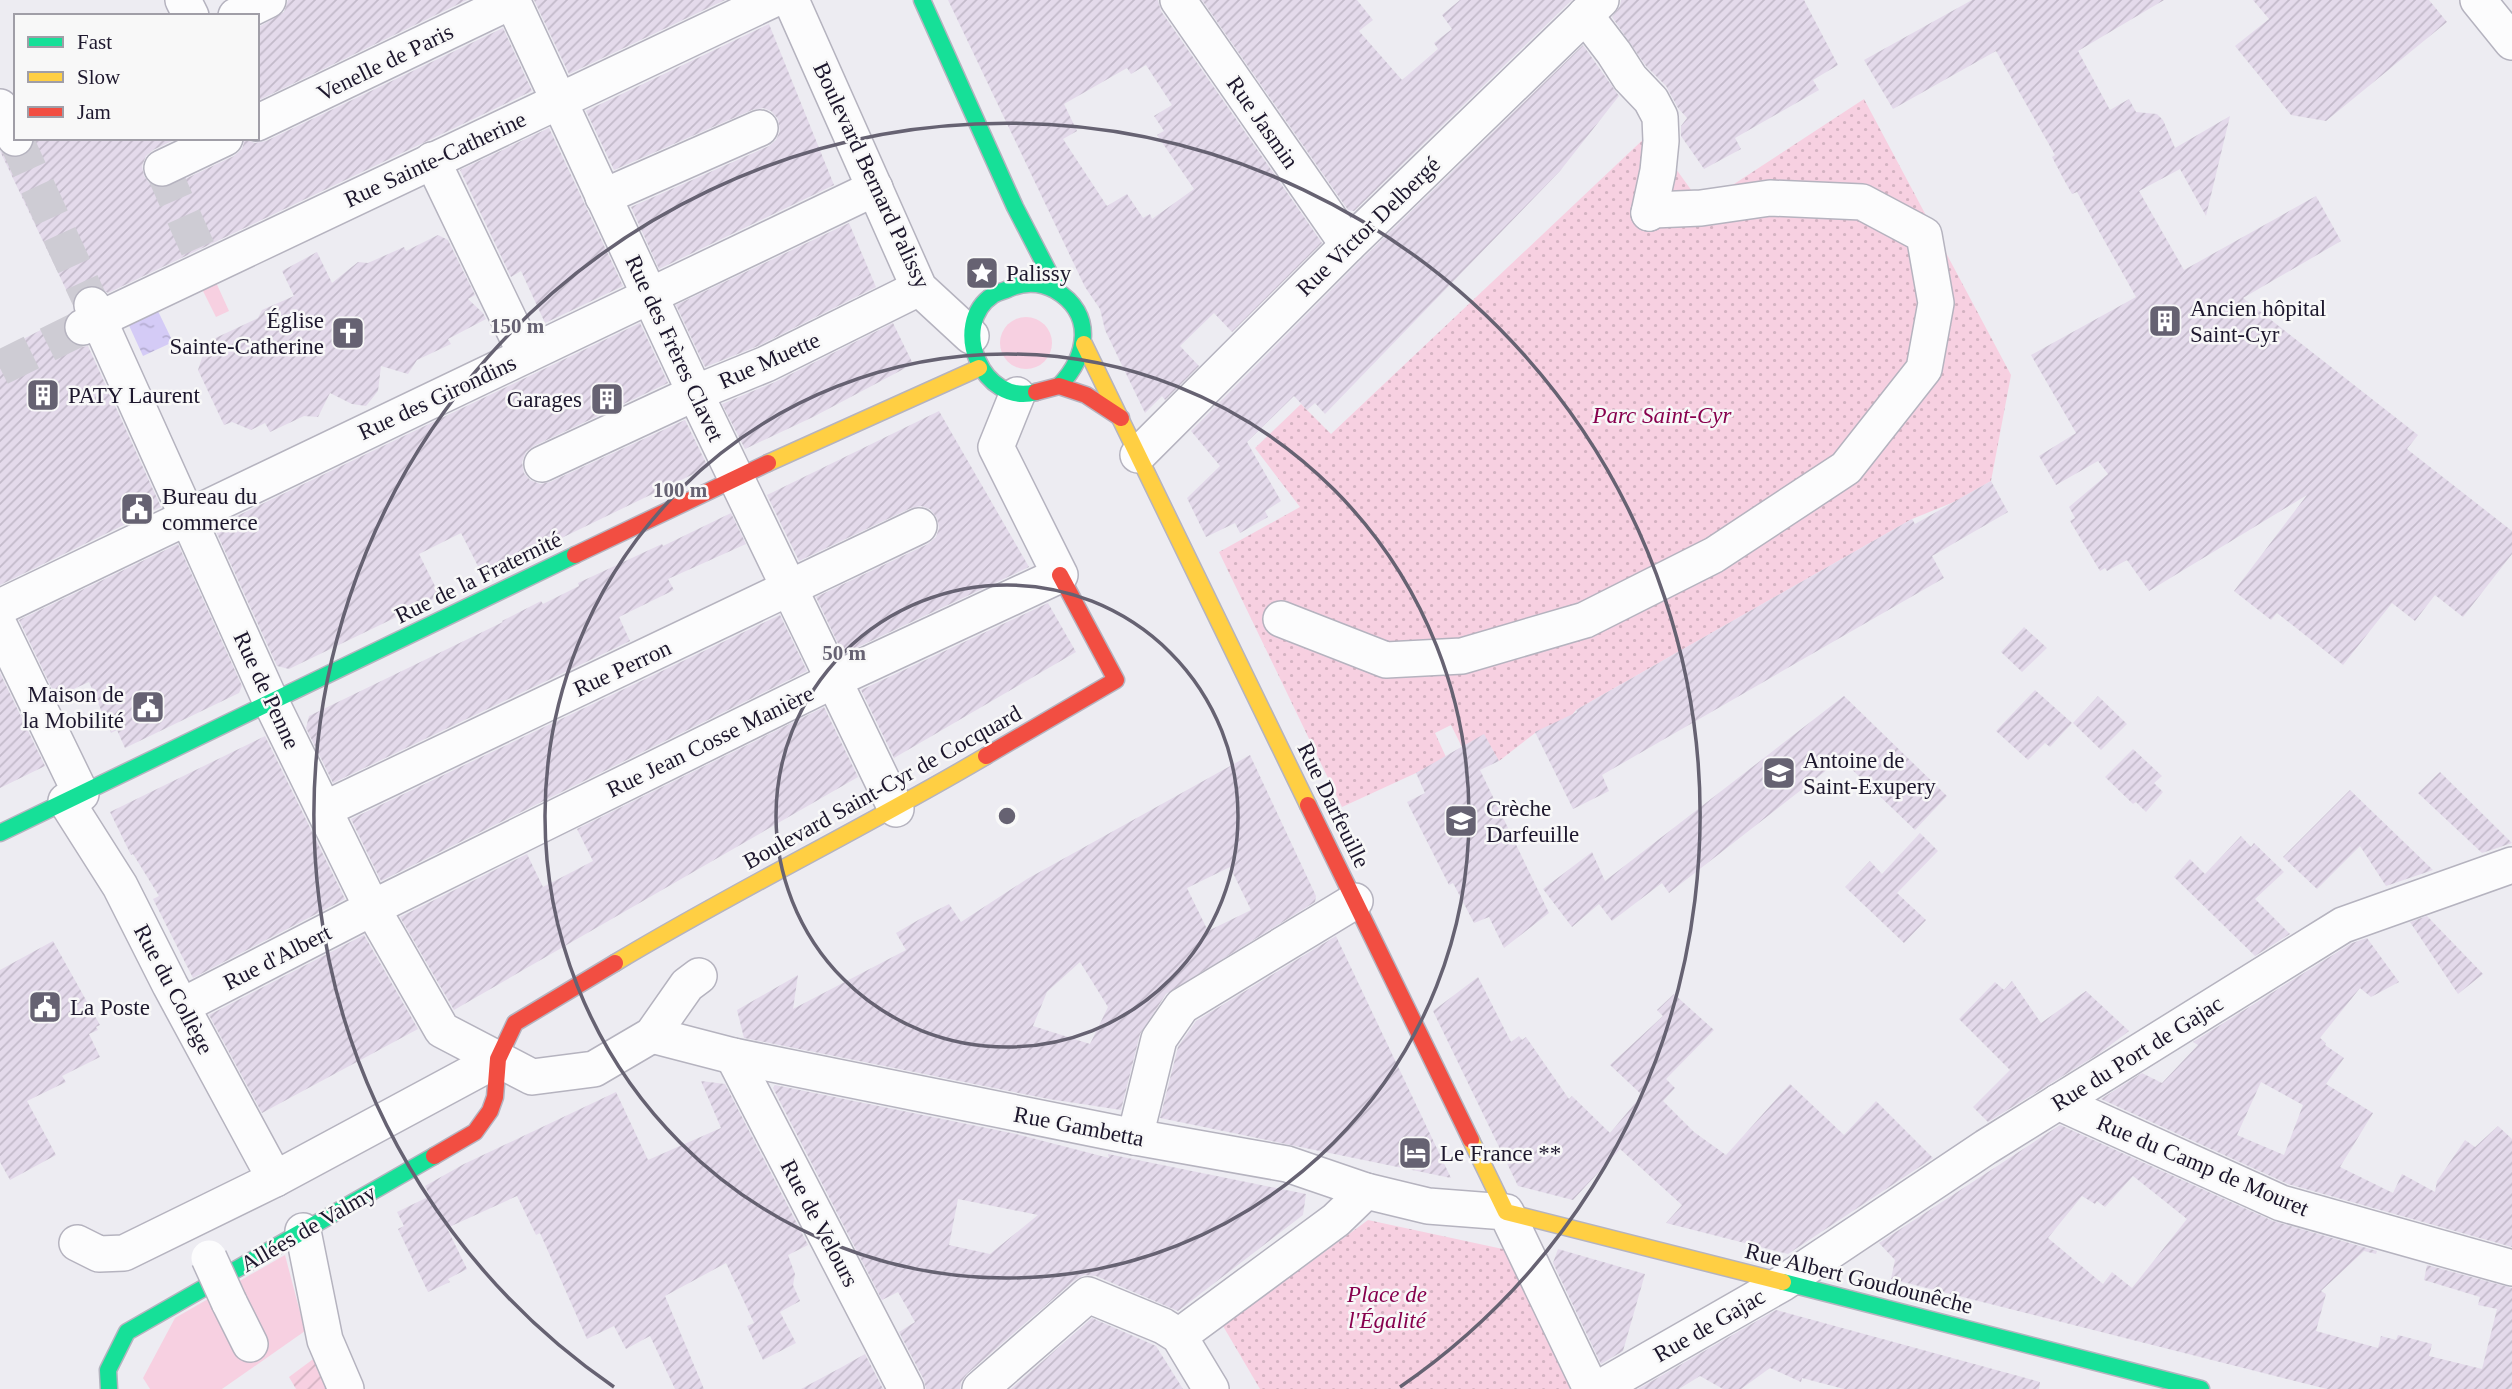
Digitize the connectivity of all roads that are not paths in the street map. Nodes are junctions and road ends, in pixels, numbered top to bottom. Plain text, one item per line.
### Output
1 (268, 0) edge
2 (512, 0) edge
3 (772, 0) edge
4 (791, 0) edge
5 (922, 0) edge
6 (1178, 0) edge
7 (2478, 0) edge
8 (1592, 5) edge
9 (240, 14) edge
10 (2512, 42) edge
11 (558, 101) junction
12 (259, 122) edge
13 (760, 128) dead end
14 (221, 140) edge
15 (432, 160) junction
16 (162, 168) dead end
17 (875, 188) junction
18 (603, 197) junction
19 (1015, 208) junction
20 (1013, 234) dead end
21 (1348, 244) junction
22 (919, 288) junction
23 (1059, 292) junction
24 (650, 295) junction
25 (91, 317) joint
26 (1084, 344) junction
27 (975, 352) junction
28 (527, 355) junction
29 (1059, 386) junction
30 (695, 393) junction
31 (1017, 395) junction
32 (1121, 418) junction
33 (1138, 455) junction
34 (542, 464) dead end
35 (737, 477) junction
36 (188, 517) junction
37 (919, 526) dead end
38 (1060, 575) junction
39 (788, 589) junction
40 (0, 607) edge
41 (1281, 619) dead end
42 (0, 627) edge
43 (832, 681) junction
44 (271, 702) junction
45 (74, 798) junction
46 (325, 809) junction
47 (895, 809) junction
48 (0, 833) edge
49 (2512, 865) edge
50 (1355, 901) junction
51 (372, 908) junction
52 (699, 976) dead end
53 (182, 1006) junction
54 (652, 1035) junction
55 (733, 1056) junction
56 (498, 1059) junction
57 (2058, 1102) junction
58 (1135, 1137) junction
59 (275, 1179) junction
60 (1366, 1191) junction
61 (1506, 1212) junction
62 (191, 1221) junction
63 (303, 1231) junction
64 (77, 1243) dead end
65 (2512, 1268) edge
66 (1783, 1283) junction
67 (1171, 1331) junction
68 (250, 1344) dead end
69 (109, 1389) edge
70 (346, 1389) edge
71 (906, 1389) edge
72 (980, 1389) edge
73 (1211, 1389) edge
74 (1591, 1389) edge
75 (1598, 1389) edge
76 (2201, 1389) edge

1 - 9 street
2 - 11 street, Rue des Frères Clavet
2 - 12 street, Venelle de Paris
3 - 11 street, Rue Sainte-Catherine
4 - 17 street, Boulevard Bernard Palissy
5 - 19 main road
6 - 21 street, Rue Jasmin
7 - 10 street
8 - 21 street, Rue Victor Delbergé
8 - 41 street
11 - 15 street, Rue Sainte-Catherine
11 - 18 street, Rue des Frères Clavet
13 - 18 street
14 - 16 street
15 - 25 street, Rue Sainte-Catherine
15 - 28 street
17 - 22 street, Boulevard Bernard Palissy
17 - 24 street, Rue des Girondins
18 - 24 street, Rue des Frères Clavet
19 - 20 main road
19 - 23 main road
21 - 33 street, Rue Victor Delbergé
22 - 27 street, Boulevard Bernard Palissy
22 - 30 street, Rue Muette
23 - 26 main road
23 - 27 main road
24 - 28 street, Rue des Girondins
24 - 30 street, Rue des Frères Clavet
25 - 36 street, Rue de Penne
26 - 29 main road
26 - 32 main road, Rue Darfeuille
27 - 31 main road
27 - 35 main road, Rue de la Fraternité
28 - 36 street, Rue des Girondins
29 - 31 main road
29 - 32 main road
30 - 34 street, Rue Muette
30 - 35 street, Rue des Frères Clavet
31 - 38 street
32 - 33 main road, Rue Darfeuille
33 - 50 main road, Rue Darfeuille
35 - 39 street, Rue des Frères Clavet
35 - 44 main road, Rue de la Fraternité
36 - 40 street, Rue des Girondins
36 - 44 street, Rue de Penne
37 - 39 street, Rue Perron
38 - 43 street, Rue Jean Cosse Manière
38 - 47 main road, Boulevard Saint-Cyr de Cocquard
39 - 43 street, Rue des Frères Clavet
39 - 46 street, Rue Perron
42 - 45 street, Rue du Collège
43 - 47 street, Rue des Frères Clavet
43 - 51 street, Rue Jean Cosse Manière
44 - 45 main road, Rue de la Fraternité
44 - 46 street, Rue de Penne
45 - 48 main road, Rue de la Fraternité
45 - 53 street, Rue du Collège
46 - 51 street, Rue de Penne
47 - 56 main road, Boulevard Saint-Cyr de Cocquard
49 - 57 street, Rue du Port de Gajac
50 - 58 street
50 - 61 main road, Rue Darfeuille
51 - 53 street, Rue d'Albert
51 - 56 street, Rue de Penne
52 - 54 street
53 - 59 street, Rue du Collège
54 - 55 street, Rue Gambetta
54 - 56 street
55 - 58 street, Rue Gambetta
55 - 71 street, Rue de Velours
56 - 59 street
56 - 63 main road, Allées de Valmy
57 - 65 street, Rue du Camp de Mouret
57 - 66 street, Rue du Port de Gajac
58 - 60 street, Rue Gambetta
59 - 62 street
60 - 61 street, Rue Gambetta
60 - 67 street
61 - 66 main road, Rue Albert Goudounêche
61 - 74 street
62 - 64 street
62 - 68 street, bridge
63 - 69 main road, Allées de Valmy
63 - 70 street
66 - 75 street, Rue de Gajac
66 - 76 main road, Rue Albert Goudounêche
67 - 72 street
67 - 73 street

